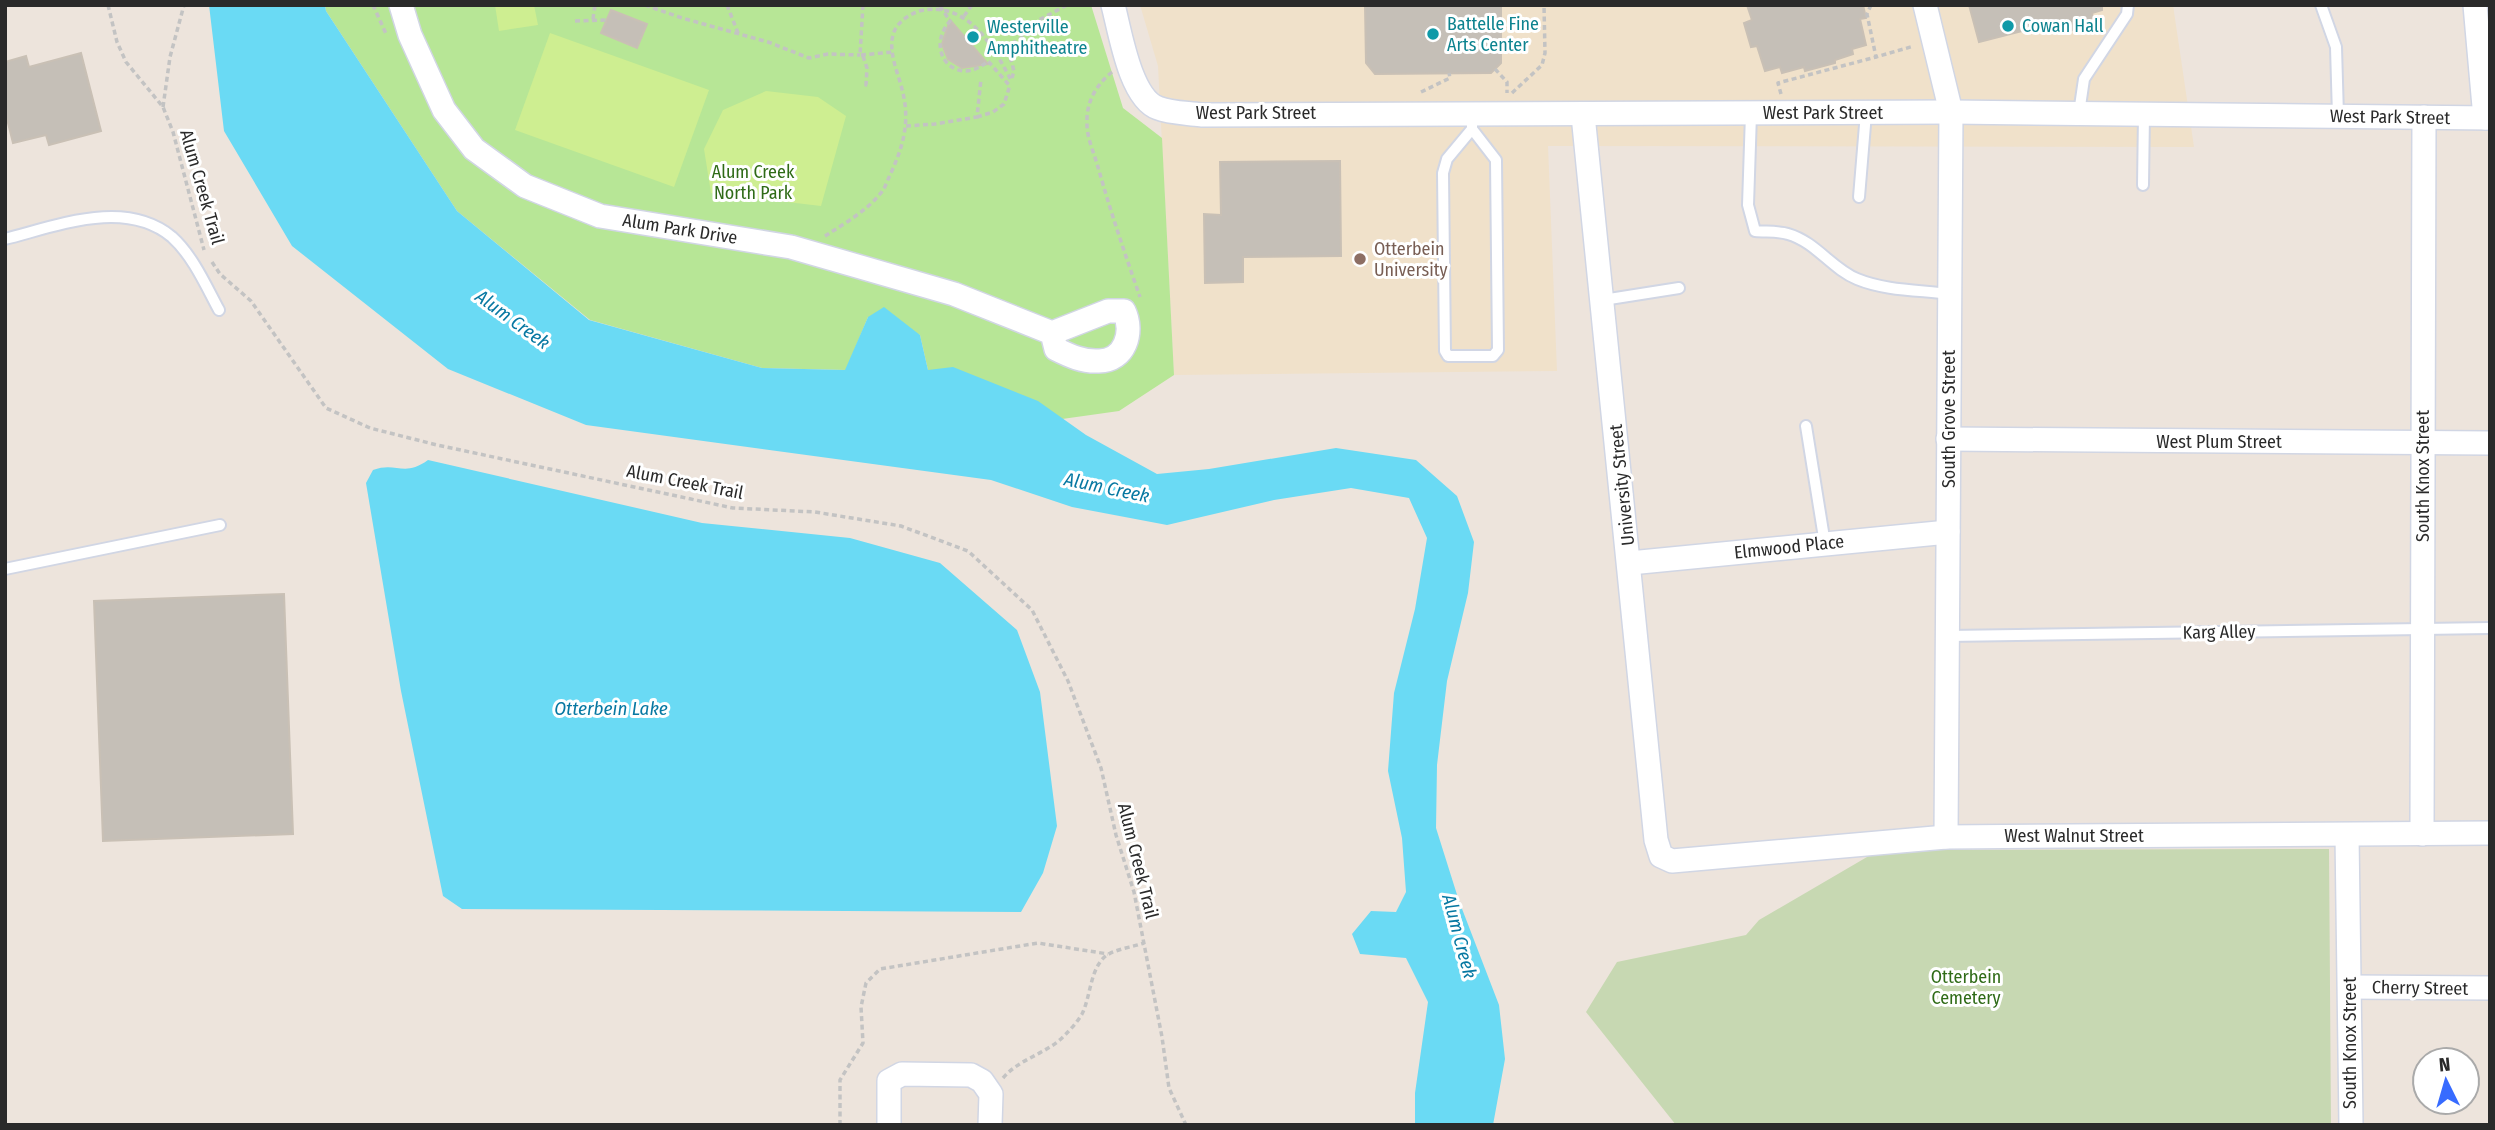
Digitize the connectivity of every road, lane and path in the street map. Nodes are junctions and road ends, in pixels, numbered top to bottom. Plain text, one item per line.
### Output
1 (108, 5) edge
2 (184, 5) edge
3 (401, 5) edge
4 (594, 5) edge
5 (645, 5) edge
6 (727, 5) edge
7 (972, 5) edge
8 (1067, 5) edge
9 (1113, 5) edge
10 (1544, 5) edge
11 (1871, 5) edge
12 (1925, 5) edge
13 (2128, 5) edge
14 (2321, 5) edge
15 (2475, 5) edge
16 (937, 6) edge
17 (864, 7) edge
18 (964, 16) junction
19 (593, 19) junction
20 (607, 20) dead end
21 (575, 21) dead end
22 (738, 33) junction
23 (1920, 44) dead end
24 (1008, 49) dead end
25 (892, 52) junction
26 (996, 52) junction
27 (861, 55) junction
28 (1876, 57) junction
29 (1129, 64) junction
30 (1495, 69) dead end
31 (1449, 73) dead end
32 (981, 79) dead end
33 (1011, 80) junction
34 (868, 84) dead end
35 (1009, 85) junction
36 (1420, 93) dead end
37 (1781, 94) dead end
38 (163, 107) junction
39 (1951, 112) junction
40 (1866, 113) junction
41 (2079, 113) junction
42 (1751, 114) junction
43 (2144, 114) junction
44 (1583, 115) junction
45 (2338, 116) junction
46 (977, 117) junction
47 (2424, 117) junction
48 (2487, 118) edge
49 (1472, 122) junction
50 (906, 126) junction
51 (2143, 185) dead end
52 (1859, 197) dead end
53 (5, 239) edge
54 (803, 250) junction
55 (1679, 288) dead end
56 (1950, 294) junction
57 (1603, 300) junction
58 (219, 310) dead end
59 (1124, 312) junction
60 (1052, 333) junction
61 (1807, 426) dead end
62 (1948, 439) junction
63 (2423, 442) junction
64 (2490, 443) edge
65 (220, 525) dead end
66 (1948, 532) junction
67 (1825, 544) junction
68 (1630, 563) junction
69 (5, 569) edge
70 (2490, 628) edge
71 (2423, 629) junction
72 (1948, 636) junction
73 (2490, 833) edge
74 (2422, 834) junction
75 (2347, 835) junction
76 (1946, 837) junction
77 (1661, 856) joint
78 (1144, 943) junction
79 (1108, 954) junction
80 (2350, 987) junction
81 (2490, 988) edge
82 (990, 1094) junction
83 (840, 1125) edge
84 (889, 1125) edge
85 (990, 1125) edge
86 (1186, 1125) edge
87 (2351, 1125) edge

1 - 38 path, Alum Creek Trail
2 - 38 path
3 - 54 street, Alum Park Drive
4 - 19 path
5 - 22 path
6 - 22 path
7 - 18 path
8 - 26 path
9 - 29 street
10 - 30 path
11 - 28 path
12 - 39 street, South Grove Street
13 - 41 lane
14 - 45 lane
15 - 48 street
16 - 18 path
16 - 25 path
16 - 35 path
17 - 27 path
18 - 26 path
19 - 20 path
19 - 21 path
22 - 27 path
23 - 28 path
24 - 33 path
25 - 27 path
25 - 50 path
26 - 33 path
27 - 34 path
28 - 37 path
29 - 49 street, West Park Street
29 - 59 path
31 - 36 path
32 - 46 path
33 - 35 path
35 - 46 path
38 - 78 path, Alum Creek Trail
39 - 40 street, West Park Street
39 - 41 street, West Park Street
39 - 56 street, South Grove Street
40 - 42 street, West Park Street
40 - 52 lane
41 - 43 street, West Park Street
42 - 44 street, West Park Street
42 - 56 lane
43 - 45 street, West Park Street
43 - 51 lane
44 - 49 street, West Park Street
44 - 57 street, University Street
45 - 47 street, West Park Street
46 - 50 path
47 - 48 street, West Park Street
47 - 63 street, South Knox Street
49 - 49 lane
50 - 54 path
53 - 58 lane
54 - 60 street, Alum Park Drive
55 - 57 lane
56 - 62 street, South Grove Street
57 - 68 street, University Street
59 - 60 street
59 - 60 street, Alum Park Drive
61 - 67 lane
62 - 63 street, West Plum Street
62 - 66 street, South Grove Street
63 - 64 street, West Plum Street
63 - 71 street, South Knox Street
65 - 69 lane
66 - 67 street, Elmwood Place
66 - 72 street, South Grove Street
67 - 68 street, Elmwood Place
68 - 77 street, University Street
70 - 71 lane, Karg Alley
71 - 72 lane, Karg Alley
71 - 74 street, South Knox Street
72 - 76 street, South Grove Street
73 - 74 street, West Walnut Street
74 - 75 street, West Walnut Street
75 - 76 street, West Walnut Street
75 - 80 street, South Knox Street
76 - 77 street, West Walnut Street
78 - 79 path
78 - 86 path, Alum Creek Trail
79 - 82 path
79 - 83 path
80 - 81 street, Cherry Street
80 - 87 street, South Knox Street
82 - 84 street
82 - 85 street

